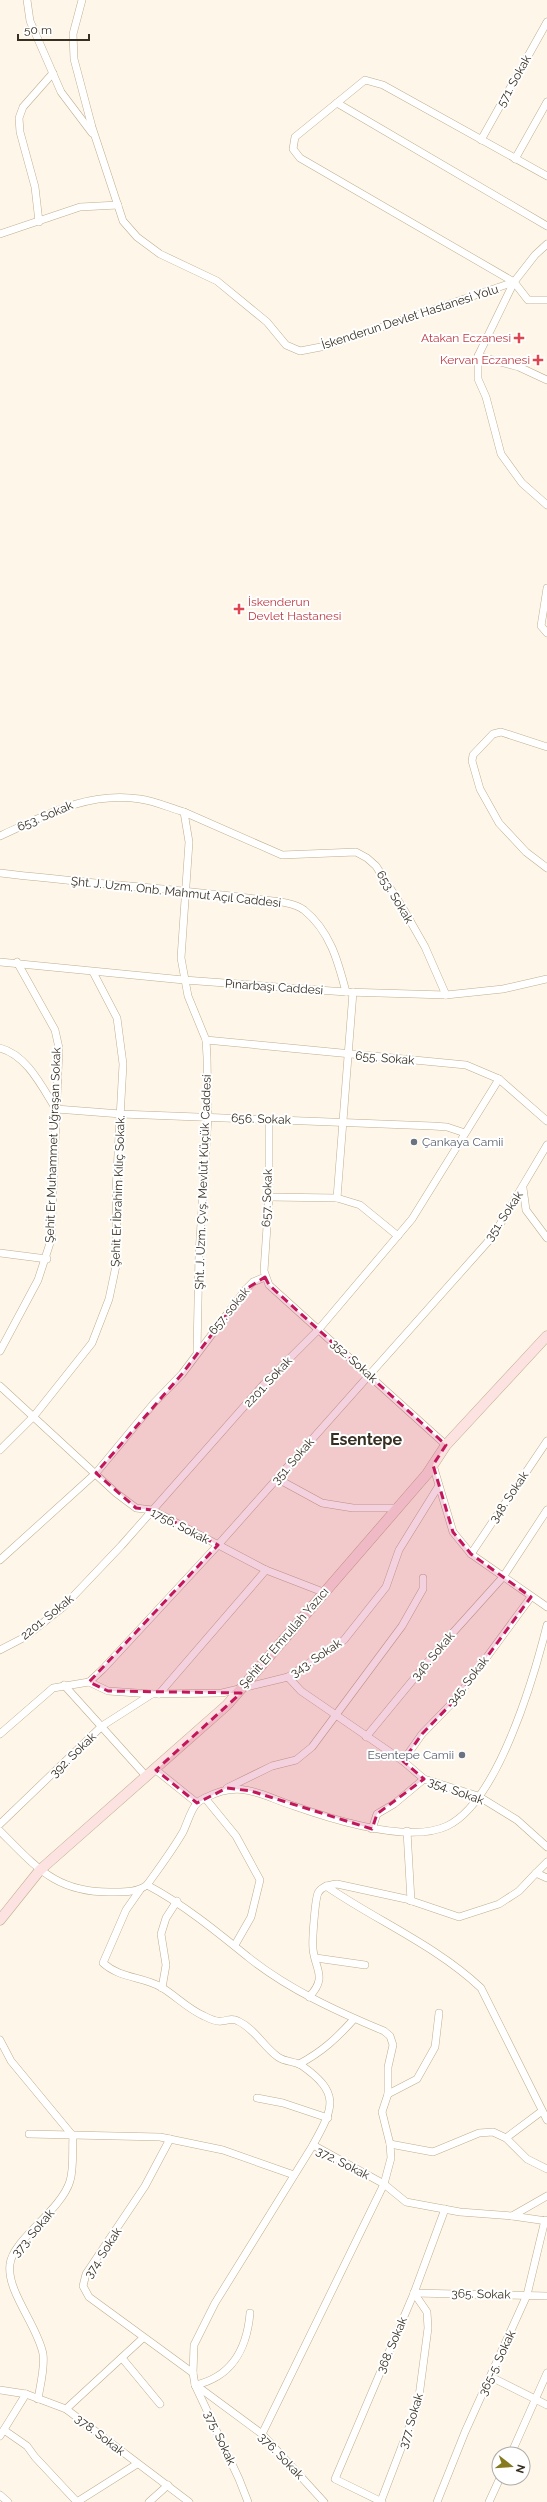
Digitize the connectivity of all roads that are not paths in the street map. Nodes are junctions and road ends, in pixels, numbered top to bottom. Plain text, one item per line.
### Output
1 (27, 0) edge
2 (82, 0) edge
3 (547, 22) edge
4 (53, 73) junction
5 (547, 102) edge
6 (337, 103) junction
7 (96, 138) junction
8 (481, 140) junction
9 (515, 159) junction
10 (547, 176) edge
11 (118, 205) junction
12 (39, 222) junction
13 (547, 226) edge
14 (0, 234) edge
15 (547, 244) edge
16 (514, 282) junction
17 (547, 300) edge
18 (478, 356) junction
19 (547, 380) edge
20 (547, 505) edge
21 (547, 588) edge
22 (547, 633) edge
23 (547, 747) edge
24 (184, 812) junction
25 (0, 836) edge
26 (547, 868) edge
27 (0, 873) edge
28 (186, 891) junction
29 (0, 962) edge
30 (18, 962) junction
31 (93, 972) junction
32 (547, 979) edge
33 (184, 980) junction
34 (349, 992) junction
35 (446, 995) junction
36 (206, 1040) junction
37 (0, 1048) edge
38 (347, 1054) junction
39 (499, 1079) junction
40 (56, 1109) junction
41 (121, 1114) junction
42 (208, 1117) junction
43 (269, 1119) junction
44 (547, 1121) edge
45 (342, 1122) junction
46 (466, 1133) junction
47 (547, 1144) edge
48 (523, 1188) junction
49 (269, 1197) junction
50 (336, 1198) junction
51 (398, 1236) junction
52 (547, 1238) edge
53 (0, 1253) edge
54 (47, 1259) junction
55 (265, 1277) junction
56 (319, 1329) junction
57 (547, 1336) edge
58 (0, 1351) edge
59 (197, 1351) junction
60 (369, 1374) junction
61 (0, 1386) edge
62 (34, 1416) junction
63 (547, 1441) edge
64 (446, 1445) junction
65 (0, 1450) edge
66 (433, 1465) junction
67 (96, 1473) junction
68 (278, 1478) junction
69 (438, 1487) junction
70 (398, 1508) junction
71 (152, 1510) junction
72 (547, 1510) edge
73 (218, 1545) junction
74 (472, 1554) junction
75 (0, 1560) edge
76 (266, 1570) junction
77 (504, 1577) junction
78 (424, 1578) dead end
79 (323, 1592) junction
80 (531, 1597) junction
81 (547, 1607) edge
82 (547, 1625) edge
83 (0, 1650) edge
84 (288, 1677) junction
85 (89, 1682) junction
86 (64, 1685) junction
87 (240, 1689) junction
88 (155, 1694) junction
89 (336, 1715) junction
90 (102, 1726) junction
91 (0, 1734) edge
92 (366, 1737) junction
93 (403, 1761) junction
94 (156, 1770) junction
95 (146, 1776) junction
96 (424, 1779) junction
97 (227, 1788) junction
98 (478, 1796) junction
99 (205, 1798) junction
100 (197, 1803) junction
101 (0, 1824) edge
102 (372, 1829) junction
103 (0, 1831) edge
104 (407, 1831) junction
105 (547, 1847) edge
106 (547, 1862) edge
107 (40, 1870) junction
108 (536, 1873) junction
109 (547, 1878) edge
110 (147, 1885) junction
111 (326, 1886) junction
112 (140, 1890) junction
113 (177, 1901) junction
114 (411, 1901) junction
115 (0, 1920) edge
116 (235, 1945) junction
117 (316, 1958) junction
118 (365, 1965) dead end
119 (162, 1988) junction
120 (309, 1997) junction
121 (439, 2013) dead end
122 (354, 2019) junction
123 (0, 2040) edge
124 (299, 2064) junction
125 (388, 2094) junction
126 (257, 2098) dead end
127 (542, 2111) junction
128 (328, 2118) junction
129 (547, 2120) edge
130 (29, 2134) dead end
131 (73, 2136) junction
132 (506, 2138) junction
133 (170, 2139) junction
134 (390, 2144) junction
135 (313, 2146) junction
136 (547, 2169) edge
137 (294, 2175) junction
138 (384, 2184) junction
139 (547, 2196) edge
140 (444, 2209) junction
141 (512, 2216) junction
142 (546, 2221) edge
143 (414, 2293) junction
144 (527, 2295) junction
145 (547, 2296) edge
146 (250, 2313) dead end
147 (143, 2338) junction
148 (122, 2358) junction
149 (193, 2374) junction
150 (547, 2374) edge
151 (491, 2376) junction
152 (195, 2385) junction
153 (0, 2390) edge
154 (26, 2394) junction
155 (38, 2399) junction
156 (536, 2400) junction
157 (160, 2404) dead end
158 (547, 2405) edge
159 (66, 2409) junction
160 (2, 2433) edge
161 (262, 2434) junction
162 (515, 2446) edge
163 (137, 2464) junction
164 (168, 2485) junction
165 (496, 2486) edge
166 (0, 2495) edge
167 (8, 2502) edge
168 (77, 2502) edge
169 (149, 2502) edge
170 (189, 2502) edge
171 (248, 2502) edge
172 (324, 2502) edge
173 (382, 2502) edge
174 (437, 2502) edge
175 (489, 2502) edge

1 - 4 street
2 - 7 street, İskenderun Devlet Hastanesi Yolu
3 - 8 street, 571. Sokak
4 - 7 street
4 - 12 street
5 - 9 street
6 - 8 street
6 - 13 street
6 - 16 street
7 - 11 street, İskenderun Devlet Hastanesi Yolu
8 - 9 street
9 - 10 street
11 - 12 street
11 - 16 street, İskenderun Devlet Hastanesi Yolu
12 - 14 street
15 - 16 street, İskenderun Devlet Hastanesi Yolu
16 - 17 street
16 - 18 street
18 - 19 street
18 - 20 street
21 - 22 street
23 - 26 street
24 - 25 street, 653. Sokak
24 - 28 street, Şht. J. Uzm. Çvş. Mevlüt Küçük Caddesi
24 - 35 street, 653. Sokak
27 - 28 street, Şht. J. Uzm. Onb. Mahmut Açıl Caddesi
28 - 33 street, Şht. J. Uzm. Çvş. Mevlüt Küçük Caddesi
28 - 34 street, Şht. J. Uzm. Onb. Mahmut Açıl Caddesi
29 - 30 street, Pınarbaşı Caddesi
30 - 31 street, Pınarbaşı Caddesi
30 - 40 street, Şehit Er Muhammet Uğraşan Sokak
31 - 33 street, Pınarbaşı Caddesi
31 - 41 street, Şehit Er İbrahim Kılıç Sokak.
32 - 35 street, Pınarbaşı Caddesi
33 - 34 street, Pınarbaşı Caddesi
33 - 36 street, Şht. J. Uzm. Çvş. Mevlüt Küçük Caddesi
34 - 35 street, Pınarbaşı Caddesi
34 - 38 street, Şht. J. Uzm. Onb. Mahmut Açıl Caddesi
36 - 38 street, 655. Sokak
36 - 42 street, Şht. J. Uzm. Çvş. Mevlüt Küçük Caddesi
37 - 40 street
38 - 39 street, 655. Sokak
38 - 45 street, Şht. J. Uzm. Onb. Mahmut Açıl Caddesi
39 - 44 street, 655. Sokak
39 - 46 street, 2201. Sokak
40 - 41 street, 656. Sokak
40 - 54 street, Şehit Er Muhammet Uğraşan Sokak
41 - 42 street, 656. Sokak
41 - 62 street, Şehit Er İbrahim Kılıç Sokak.
42 - 43 street, 656. Sokak
42 - 59 street, Şht. J. Uzm. Çvş. Mevlüt Küçük Caddesi
43 - 45 street, 656. Sokak
43 - 49 street, 657. Sokak
45 - 46 street, 656. Sokak
45 - 50 street, Şht. J. Uzm. Onb. Mahmut Açıl Caddesi
46 - 51 street, 2201. Sokak
47 - 48 street, 351. Sokak
48 - 52 street
48 - 60 street, 351. Sokak
49 - 50 street
49 - 55 street, 657. Sokak
50 - 51 street
51 - 56 street, 2201. Sokak
53 - 54 street
54 - 58 street, Şehit Er Muhammet Uğraşan Sokak
55 - 56 street, 352. Sokak
55 - 59 street, 657. sokak
56 - 60 street, 352. Sokak
56 - 71 street, 2201. Sokak
57 - 64 street, Şehit Er Emrullah Yazıcı
59 - 67 street
60 - 64 street, 352. Sokak
60 - 68 street, 351. Sokak
61 - 62 street, 1756. Sokak
62 - 65 street, Şehit Er İbrahim Kılıç Sokak.
62 - 67 street, 1756. Sokak
63 - 74 street, 348. Sokak
64 - 66 street, Şehit Er Emrullah Yazıcı
66 - 69 street
66 - 70 street, Şehit Er Emrullah Yazıcı
67 - 71 street, 1756. Sokak
67 - 75 street
68 - 70 street
68 - 73 street, 351. Sokak
69 - 74 street
69 - 84 street, 343. Sokak
70 - 79 street, Şehit Er Emrullah Yazıcı
71 - 73 street, 1756. Sokak
71 - 83 street, 2201. Sokak
72 - 77 street, 346. Sokak
73 - 76 street, 1756. Sokak
73 - 85 street, 351. Sokak
74 - 77 street
76 - 79 street, 1756. Sokak
76 - 88 street, 392. Sokak
77 - 80 street
77 - 92 street, 346. Sokak
78 - 89 street
79 - 87 street, Şehit Er Emrullah Yazıcı
80 - 81 street
80 - 93 street, 345. Sokak
82 - 98 street
84 - 87 street, 343. Sokak
84 - 89 street, 354. Sokak
85 - 86 street
85 - 88 street, 343. Sokak
86 - 90 street
86 - 91 street
87 - 88 street, 343. Sokak
87 - 94 street, Şehit Er Emrullah Yazıcı
88 - 90 street, 392. Sokak
89 - 92 street, 354. Sokak
89 - 97 street
90 - 95 street
90 - 101 street, 392. Sokak
92 - 93 street, 354. Sokak
93 - 96 street, 354. Sokak
94 - 95 street, Şehit Er Emrullah Yazıcı
94 - 100 street
95 - 107 street, Şehit Er Emrullah Yazıcı
96 - 98 street, 354. Sokak
96 - 102 street
97 - 99 street
97 - 102 street
98 - 104 street
98 - 105 street, 354. Sokak
99 - 100 street
99 - 116 street
100 - 110 street
102 - 104 street
103 - 107 street
104 - 114 street
106 - 108 street
107 - 112 street
107 - 115 street, Şehit Er Emrullah Yazıcı
108 - 109 street
108 - 114 street
110 - 112 street
110 - 113 street
111 - 114 street
111 - 117 street
111 - 127 street
112 - 119 street
113 - 116 street
113 - 119 street
116 - 120 street
117 - 118 street
117 - 120 street
119 - 124 street
120 - 122 street
121 - 125 street
122 - 124 street
122 - 125 street
123 - 131 street
124 - 128 street
125 - 134 street
126 - 128 street
127 - 129 street
127 - 132 street
128 - 135 street
130 - 131 street
131 - 133 street
131 - 155 street, 373. Sokak
132 - 134 street
132 - 136 street
133 - 137 street
133 - 147 street, 374. Sokak
134 - 138 street
135 - 137 street, 372. Sokak
135 - 138 street, 372. Sokak
137 - 149 street, 372. Sokak
138 - 140 street, 372. Sokak
138 - 161 street
139 - 141 street
140 - 141 street, 372. Sokak
140 - 143 street, 368. Sokak
141 - 142 street, 372. Sokak
142 - 144 street, 365-5. Sokak
143 - 144 street, 365. Sokak
143 - 173 street, 377. Sokak
143 - 173 street, 368. Sokak
144 - 145 street, 365. Sokak
144 - 151 street, 365-5. Sokak
146 - 152 street
147 - 148 street
147 - 149 street, 374. Sokak
148 - 157 street
148 - 159 street
149 - 152 street, 375. Sokak
150 - 156 street
151 - 156 street
151 - 174 street, 365-5. Sokak
152 - 161 street, 376. Sokak
152 - 171 street, 375. Sokak
153 - 154 street, 378. Sokak
154 - 155 street, 378. Sokak
154 - 160 street
155 - 159 street, 378. Sokak
156 - 158 street
156 - 162 street
159 - 163 street, 378. Sokak
160 - 168 street
161 - 172 street, 376. Sokak
163 - 164 street, 378. Sokak
163 - 168 street
164 - 169 street
164 - 170 street, 378. Sokak
165 - 175 street
166 - 167 street

